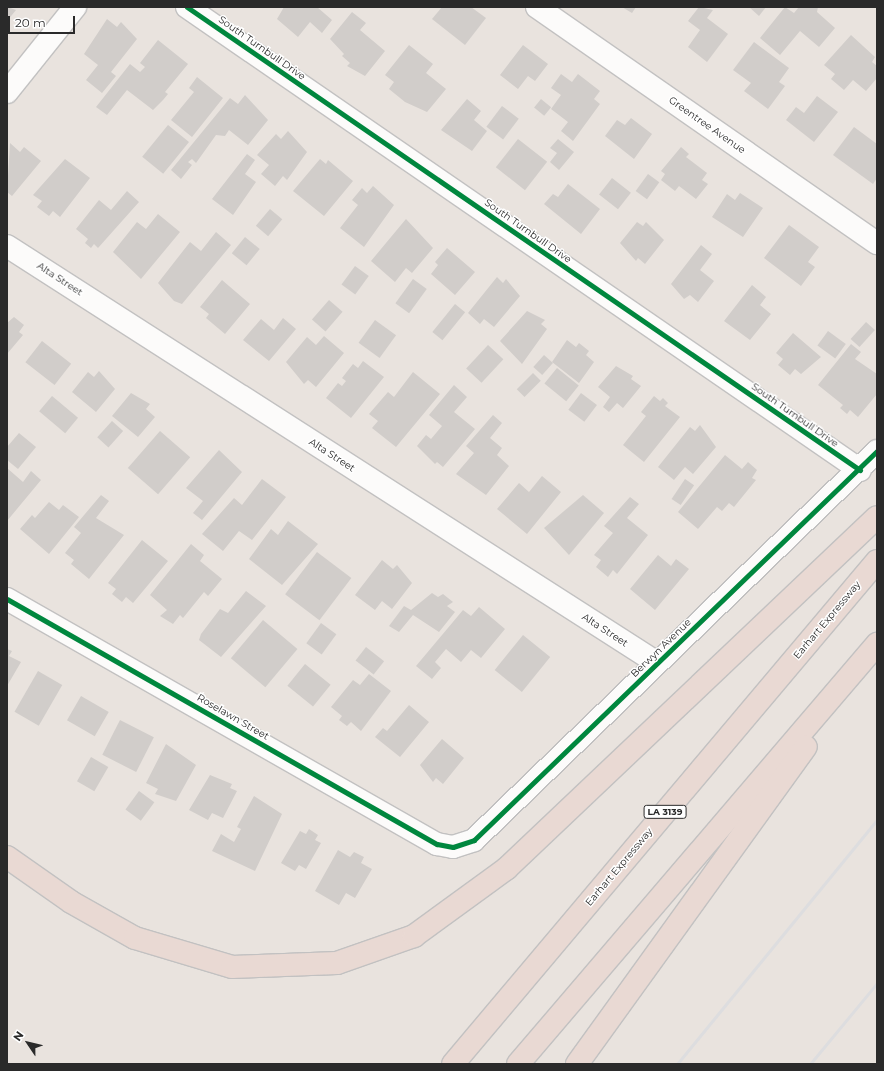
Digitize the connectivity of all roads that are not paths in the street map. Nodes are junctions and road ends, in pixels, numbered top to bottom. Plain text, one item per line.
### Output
1 (75, 7) edge
2 (187, 7) edge
3 (537, 7) edge
4 (7, 92) edge
5 (877, 243) edge
6 (7, 246) edge
7 (877, 451) edge
8 (860, 470) junction
9 (877, 518) edge
10 (877, 561) edge
11 (7, 599) edge
12 (877, 644) edge
13 (877, 649) edge
14 (657, 664) junction
15 (451, 846) joint
16 (7, 857) edge
17 (453, 1064) edge
18 (518, 1064) edge
19 (577, 1064) edge

1 - 4 street
2 - 8 street, South Turnbull Drive
3 - 5 street, Greentree Avenue
6 - 14 street, Alta Street
7 - 8 street, Berwyn Avenue
8 - 14 street, Berwyn Avenue
9 - 16 highway
10 - 17 highway, Earhart Expressway / LA 3139
11 - 15 street, Roselawn Street
12 - 18 highway
13 - 19 highway
14 - 15 street, Berwyn Avenue

